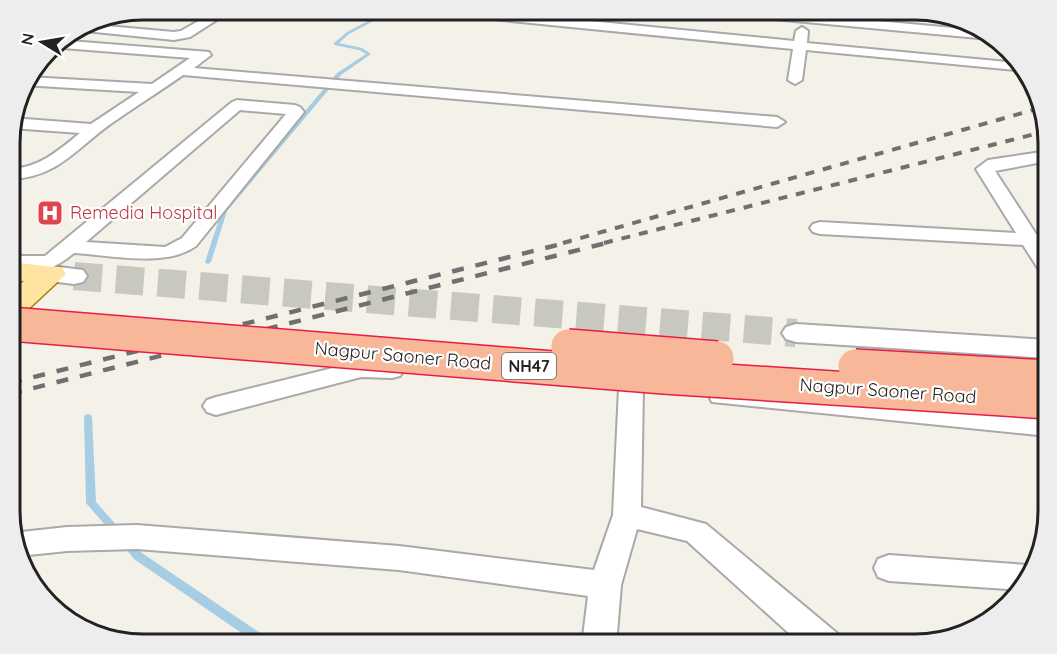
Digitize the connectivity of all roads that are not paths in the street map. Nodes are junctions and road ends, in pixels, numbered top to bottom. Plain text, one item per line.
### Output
1 (209, 20) edge
2 (578, 20) edge
3 (803, 20) edge
4 (846, 20) edge
5 (893, 20) edge
6 (895, 27) junction
7 (96, 29) edge
8 (972, 34) edge
9 (72, 45) edge
10 (800, 46) junction
11 (1011, 67) edge
12 (180, 71) junction
13 (795, 80) dead end
14 (36, 82) edge
15 (154, 88) junction
16 (777, 122) dead end
17 (21, 124) edge
18 (95, 129) junction
19 (1037, 158) edge
20 (20, 175) edge
21 (820, 228) dead end
22 (1037, 238) edge
23 (1037, 241) edge
24 (71, 247) junction
25 (20, 263) edge
26 (20, 272) edge
27 (20, 302) edge
28 (20, 303) edge
29 (20, 325) edge
30 (796, 333) tunnel mouth
31 (1037, 348) edge
32 (1037, 376) edge
33 (632, 388) junction
34 (1037, 401) edge
35 (216, 406) dead end
36 (1037, 426) edge
37 (627, 515) junction
38 (24, 543) edge
39 (889, 568) dead end
40 (1019, 577) edge
41 (605, 585) junction
42 (600, 634) edge
43 (813, 634) edge

1 - 7 street
2 - 10 street
3 - 10 street
4 - 6 street
5 - 6 street
6 - 8 street
9 - 12 street
10 - 11 street
10 - 13 street
12 - 15 street
12 - 16 street
14 - 15 street
15 - 18 street
17 - 18 street
18 - 20 street
19 - 22 street
21 - 23 street
24 - 24 street
24 - 25 street
26 - 27 main road
28 - 32 highway, Nagpur Saoner Road / NH47, bridge
29 - 34 highway, Nagpur Saoner Road / NH47, bridge
30 - 31 street
33 - 35 street
33 - 36 street
33 - 37 street
37 - 41 street
37 - 43 street
38 - 41 street
39 - 40 street
41 - 42 street

